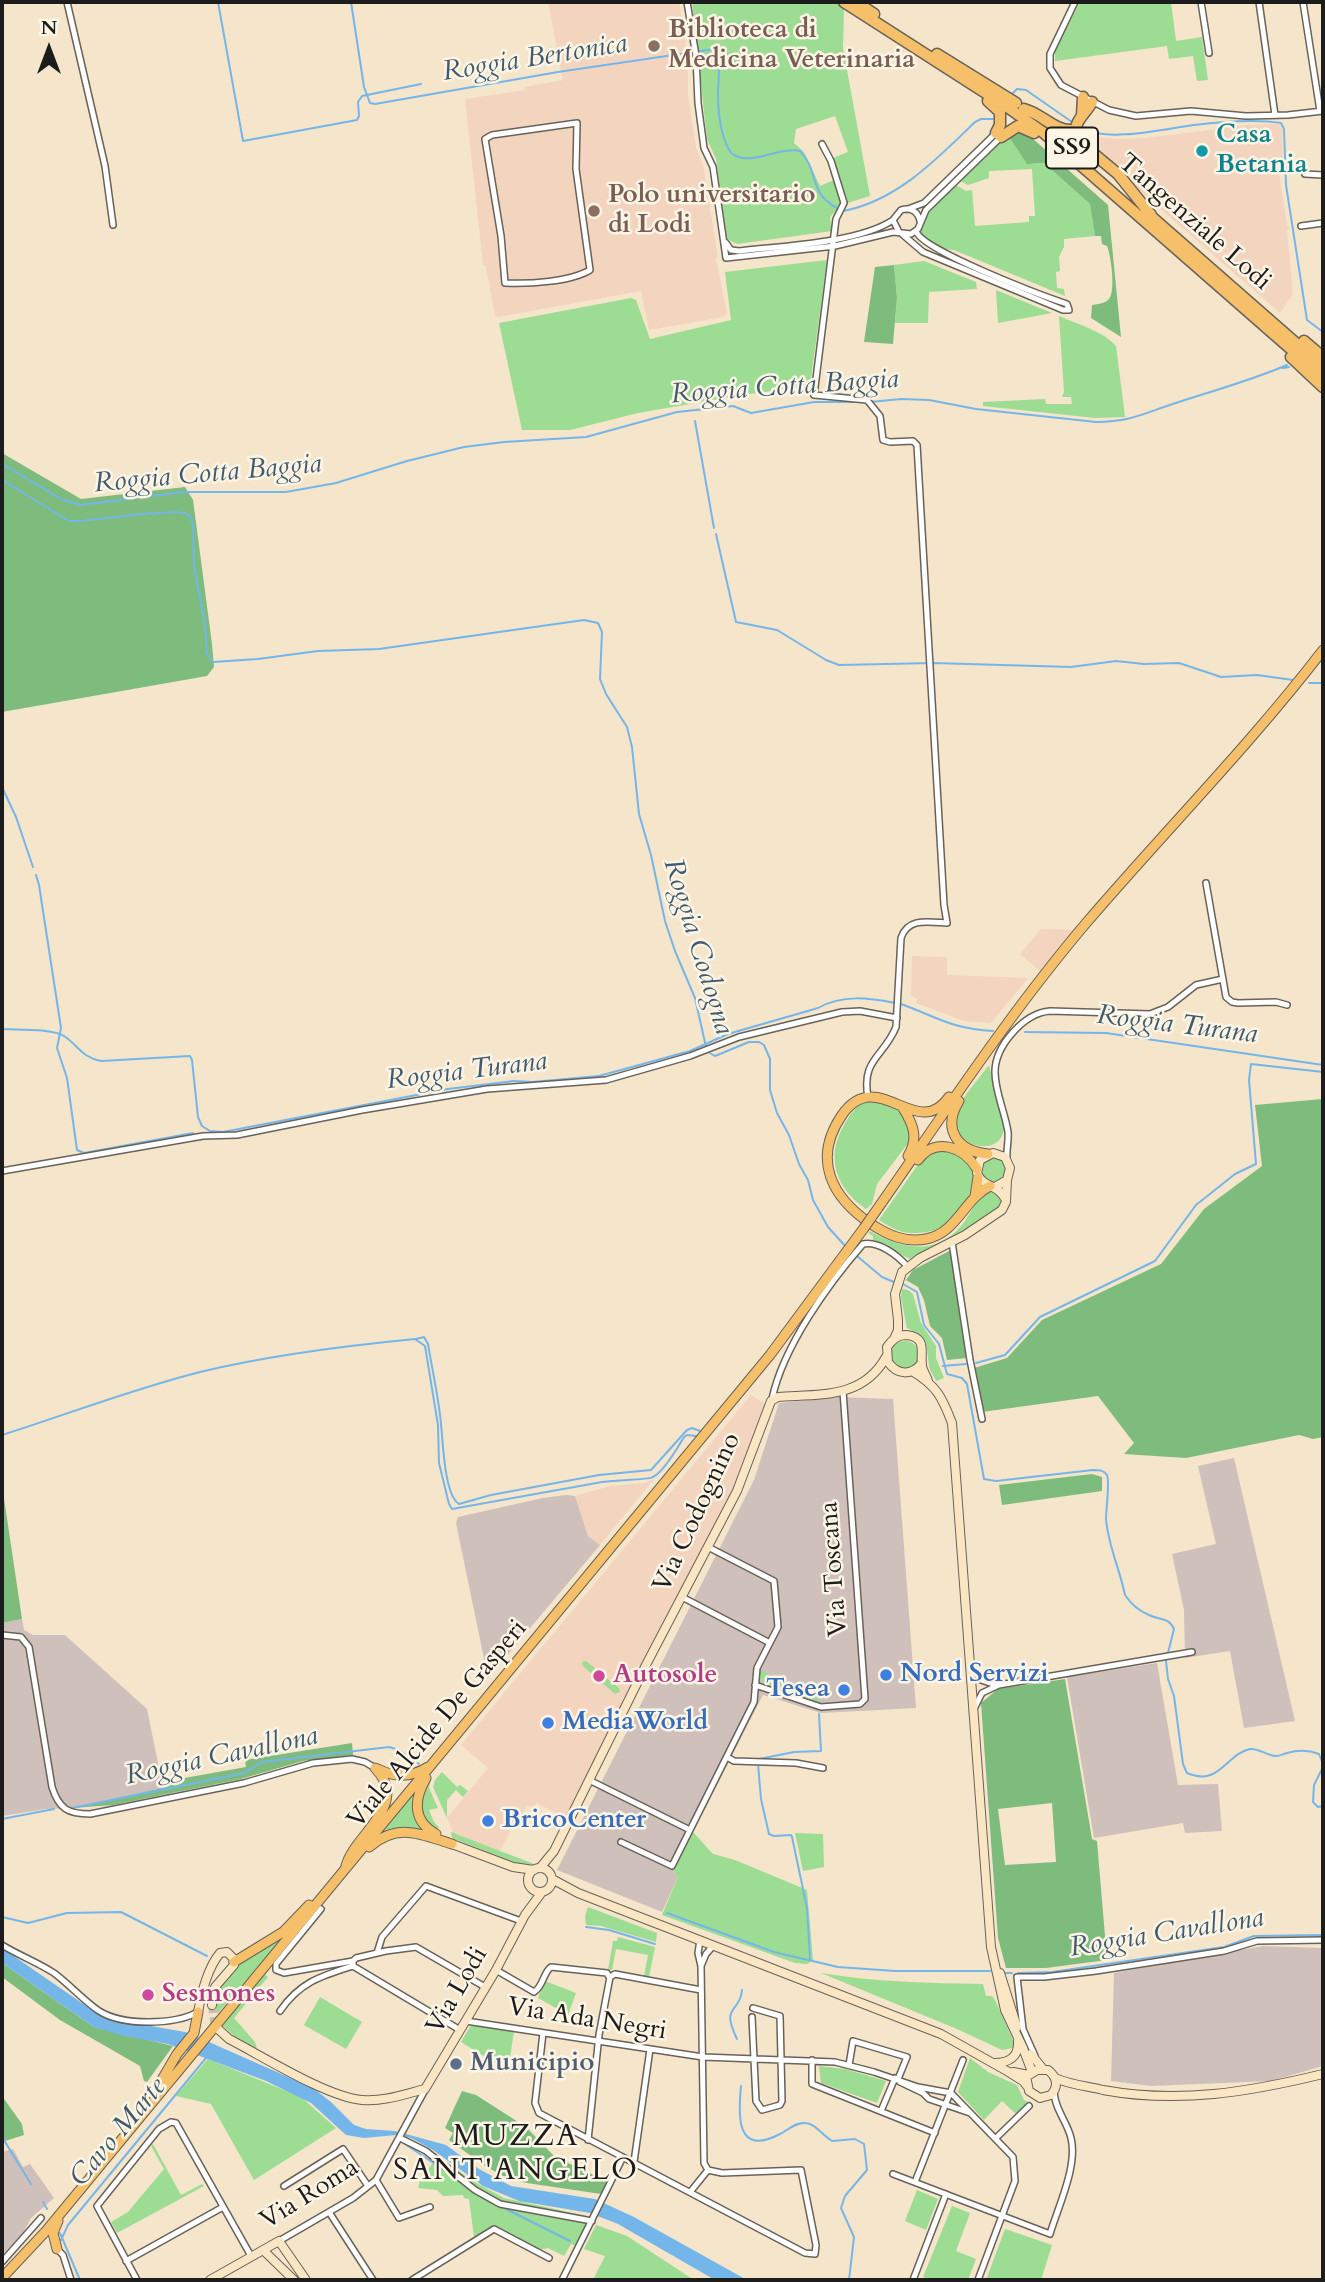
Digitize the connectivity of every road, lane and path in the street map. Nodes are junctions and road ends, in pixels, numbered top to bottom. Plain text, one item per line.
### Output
1 (67, 2) edge
2 (687, 2) edge
3 (844, 2) edge
4 (856, 2) edge
5 (1075, 2) edge
6 (1201, 2) edge
7 (1259, 2) edge
8 (1303, 2) edge
9 (1209, 53) dead end
10 (959, 77) junction
11 (1087, 99) junction
12 (1024, 109) junction
13 (1322, 111) edge
14 (1275, 116) junction
15 (577, 124) joint
16 (1072, 132) junction
17 (999, 135) junction
18 (822, 144) dead end
19 (1062, 148) junction
20 (1305, 174) dead end
21 (1323, 175) edge
22 (908, 209) junction
23 (1152, 218) junction
24 (893, 220) junction
25 (1323, 223) edge
26 (919, 224) junction
27 (113, 225) dead end
28 (1301, 226) dead end
29 (916, 231) junction
30 (900, 233) junction
31 (833, 243) junction
32 (1269, 319) junction
33 (1273, 333) junction
34 (1323, 357) edge
35 (1323, 367) edge
36 (1323, 377) edge
37 (1323, 387) edge
38 (1323, 649) edge
39 (1206, 883) dead end
40 (1223, 979) junction
41 (1287, 1005) dead end
42 (897, 1018) junction
43 (972, 1074) junction
44 (869, 1097) junction
45 (902, 1106) junction
46 (1008, 1139) junction
47 (990, 1154) junction
48 (1008, 1161) junction
49 (2, 1171) edge
50 (977, 1173) junction
51 (901, 1175) junction
52 (1007, 1180) junction
53 (993, 1186) junction
54 (975, 1196) junction
55 (1006, 1200) junction
56 (952, 1242) junction
57 (858, 1243) junction
58 (848, 1258) junction
59 (907, 1266) junction
60 (898, 1320) junction
61 (908, 1335) junction
62 (894, 1339) junction
63 (886, 1357) junction
64 (921, 1364) junction
65 (895, 1370) junction
66 (912, 1371) junction
67 (873, 1376) junction
68 (928, 1381) junction
69 (843, 1391) junction
70 (772, 1399) junction
71 (982, 1419) dead end
72 (708, 1547) junction
73 (682, 1597) junction
74 (2, 1635) edge
75 (770, 1643) junction
76 (1192, 1653) dead end
77 (971, 1666) junction
78 (755, 1685) junction
79 (999, 1685) junction
80 (974, 1709) junction
81 (727, 1757) junction
82 (436, 1761) junction
83 (375, 1768) junction
84 (823, 1768) dead end
85 (589, 1780) junction
86 (690, 1830) junction
87 (621, 1842) dead end
88 (452, 1844) junction
89 (554, 1852) junction
90 (513, 1867) junction
91 (348, 1868) junction
92 (537, 1869) junction
93 (549, 1883) junction
94 (529, 1885) junction
95 (322, 1896) junction
96 (321, 1909) dead end
97 (523, 1918) junction
98 (990, 1922) junction
99 (700, 1940) junction
100 (1323, 1940) edge
101 (2, 1945) edge
102 (713, 1945) junction
103 (377, 1953) junction
104 (234, 1962) junction
105 (353, 1963) junction
106 (701, 1966) junction
107 (496, 1970) junction
108 (609, 1979) junction
109 (485, 1987) junction
110 (701, 1990) junction
111 (212, 2005) tunnel mouth
112 (753, 2008) dead end
113 (280, 2011) dead end
114 (198, 2012) junction
115 (752, 2017) dead end
116 (466, 2021) junction
117 (219, 2029) tunnel mouth
118 (460, 2030) junction
119 (543, 2033) junction
120 (598, 2041) junction
121 (1018, 2041) junction
122 (650, 2049) junction
123 (703, 2057) junction
124 (753, 2058) junction
125 (781, 2059) junction
126 (812, 2060) junction
127 (963, 2060) dead end
128 (990, 2063) junction
129 (849, 2065) junction
130 (1041, 2067) junction
131 (1007, 2071) junction
132 (1031, 2074) junction
133 (1323, 2074) edge
134 (1055, 2078) junction
135 (896, 2079) junction
136 (1027, 2086) junction
137 (1084, 2087) junction
138 (425, 2089) junction
139 (1054, 2092) junction
140 (951, 2093) junction
141 (1040, 2098) junction
142 (946, 2106) junction
143 (1030, 2106) dead end
144 (881, 2111) junction
145 (1059, 2113) junction
146 (973, 2114) junction
147 (935, 2133) junction
148 (400, 2138) junction
149 (996, 2138) junction
150 (588, 2140) junction
151 (115, 2147) junction
152 (623, 2157) junction
153 (634, 2162) junction
154 (708, 2170) junction
155 (893, 2174) dead end
156 (376, 2180) junction
157 (915, 2182) junction
158 (285, 2186) dead end
159 (368, 2186) junction
160 (691, 2191) junction
161 (946, 2194) junction
162 (75, 2195) junction
163 (223, 2207) junction
164 (430, 2207) dead end
165 (329, 2212) junction
166 (1003, 2216) junction
167 (41, 2218) dead end
168 (592, 2220) junction
169 (279, 2241) junction
170 (57, 2249) junction
171 (263, 2250) junction
172 (24, 2255) junction
173 (251, 2256) junction
174 (549, 2258) dead end
175 (126, 2261) junction
176 (2, 2262) edge
177 (2, 2278) edge
178 (71, 2280) edge
179 (137, 2280) edge
180 (210, 2280) edge
181 (294, 2280) edge
182 (306, 2280) edge
183 (373, 2280) edge
184 (412, 2280) edge
185 (562, 2280) edge
186 (913, 2280) edge
187 (978, 2280) edge

1 - 27 street
2 - 31 street
3 - 10 highway, SS9
4 - 12 highway, Tangenziale Lodi / SS9
5 - 11 street
6 - 9 street
7 - 14 street
8 - 13 street
10 - 17 highway
10 - 19 highway, SS9
11 - 14 street
11 - 16 highway
12 - 16 highway
12 - 23 highway, Tangenziale Lodi / SS9
13 - 14 street
15 - 15 street
16 - 23 highway
17 - 19 highway
17 - 22 street
17 - 26 street
18 - 31 street
19 - 33 highway, SS9
20 - 21 street
22 - 24 street
22 - 26 street
23 - 32 highway, Tangenziale Lodi / SS9
24 - 30 street
24 - 31 street
25 - 28 street
26 - 29 street
29 - 30 street
29 - 30 street
30 - 31 street
31 - 42 street
32 - 34 highway
32 - 35 highway, Tangenziale Lodi / SS9
33 - 36 highway, SS9
33 - 37 highway
38 - 43 main road
39 - 40 street
40 - 41 street
40 - 46 street
42 - 44 street
42 - 49 street
43 - 45 main road
43 - 47 main road
43 - 51 main road
44 - 45 main road
44 - 54 main road
45 - 51 main road
46 - 47 street
46 - 48 street
47 - 48 street
47 - 50 street
48 - 52 street
50 - 51 main road
50 - 53 street
50 - 54 main road
51 - 57 main road, Viale Alcide De Gasperi, bridge
52 - 53 street
52 - 55 street
53 - 54 main road
53 - 55 street
55 - 56 street
56 - 59 street
56 - 71 street
57 - 58 main road, Viale Alcide De Gasperi
57 - 59 street
58 - 70 street, Via Codognino
58 - 82 main road, Viale Alcide De Gasperi
59 - 60 street
60 - 61 street
60 - 62 street
61 - 62 street
61 - 64 street
62 - 63 street
63 - 65 street
63 - 67 street
64 - 66 street
64 - 68 street
65 - 66 street
65 - 67 street
66 - 68 street
67 - 69 street
68 - 77 street
69 - 70 street
69 - 78 street, Via Toscana
70 - 72 street, Via Codognino
72 - 73 street, Via Codognino
72 - 75 street
73 - 75 street
73 - 85 street, Via Codognino
74 - 83 street
75 - 78 street
76 - 79 street
77 - 79 street
77 - 80 street
78 - 81 street
79 - 80 street
80 - 98 street
81 - 84 street
81 - 86 street
82 - 83 main road
82 - 88 main road
82 - 91 main road, Viale Alcide De Gasperi
83 - 91 main road
85 - 86 street
85 - 89 street, Via Codognino
86 - 87 street
88 - 90 street
88 - 91 main road
89 - 92 street, Via Codognino
89 - 93 street, Via Codognino
90 - 92 street
90 - 94 street
91 - 95 main road, Viale Alcide De Gasperi
92 - 93 street
92 - 94 street, Via Codognino
93 - 94 street
93 - 97 street, Via Lodi
93 - 99 street
94 - 97 street, Via Lodi
95 - 104 main road
95 - 151 main road, Viale Alcide De Gasperi
96 - 105 street
97 - 103 street
97 - 107 street, Via Lodi
98 - 121 street
98 - 130 street
99 - 102 street
99 - 106 street
100 - 130 street
101 - 114 street
102 - 106 street
102 - 128 street
103 - 105 street
103 - 109 street
104 - 111 street
104 - 114 street
105 - 113 street
105 - 118 street
106 - 110 street
107 - 108 street
107 - 109 street, Via Lodi
108 - 110 street
108 - 120 street
109 - 116 street, Via Lodi
110 - 123 street
112 - 125 street
114 - 151 main road
115 - 124 street
116 - 118 street, Via Lodi
116 - 119 street, Via Ada Negri
117 - 138 street
118 - 138 street, Via Lodi
119 - 120 street, Via Ada Negri
119 - 150 street
120 - 122 street, Via Ada Negri
120 - 150 street
121 - 128 street
121 - 132 street
122 - 123 street, Via Ada Negri
122 - 153 street
123 - 124 street, Via Ada Negri
123 - 154 street
124 - 125 street, Via Ada Negri
124 - 125 street
125 - 126 street, Via Ada Negri
126 - 129 street, Via Ada Negri
126 - 144 street
127 - 140 street
128 - 131 street
129 - 135 street, Via Ada Negri
129 - 135 street
130 - 132 street
130 - 134 street
131 - 132 street
131 - 136 street
132 - 136 street
133 - 137 street
134 - 137 street
134 - 139 street
135 - 140 street
135 - 142 street
135 - 144 street
136 - 141 street
137 - 139 street
138 - 148 street, Via Roma
139 - 141 street
139 - 145 street
140 - 142 street
140 - 146 street
141 - 145 street
142 - 146 street
142 - 147 street
143 - 149 street
144 - 147 street
145 - 166 street
146 - 149 street
147 - 157 street
148 - 156 street, Via Roma
148 - 168 street
149 - 166 street
150 - 152 street
151 - 162 main road, Viale Alcide De Gasperi
152 - 153 street
152 - 168 street
153 - 160 street
154 - 160 street
154 - 160 street
155 - 157 street
156 - 159 street, Via Roma
156 - 164 street
157 - 161 street
158 - 159 street
159 - 165 street, Via Roma
161 - 166 street
161 - 186 street
162 - 170 main road
162 - 172 main road, Viale Alcide De Gasperi
163 - 173 street
163 - 175 street
163 - 175 street
165 - 169 street, Via Roma
165 - 183 street
166 - 187 street
167 - 176 street
168 - 185 street
169 - 171 street, Via Roma
169 - 182 street
170 - 172 main road
170 - 178 street
171 - 173 street, Via Roma
171 - 181 street
172 - 177 main road, Viale Alcide De Gasperi
173 - 180 street, Via Roma
174 - 184 street
175 - 179 street

